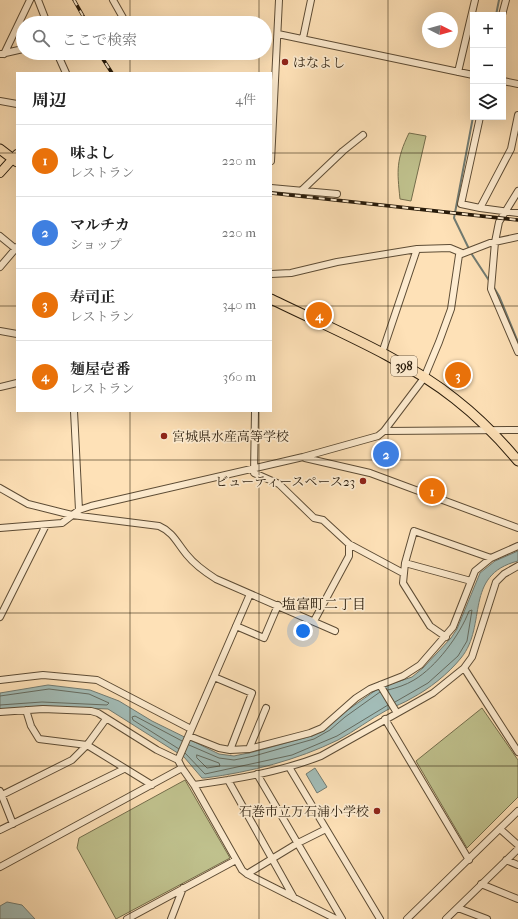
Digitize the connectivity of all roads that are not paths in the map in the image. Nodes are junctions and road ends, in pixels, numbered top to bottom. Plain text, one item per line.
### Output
1 (30, 0) edge
2 (38, 0) edge
3 (113, 0) edge
4 (279, 0) edge
5 (311, 0) edge
6 (475, 0) edge
7 (506, 0) edge
8 (503, 12) edge
9 (22, 16) edge
10 (44, 16) edge
11 (122, 16) edge
12 (16, 27) edge
13 (278, 34) junction
14 (303, 38) junction
15 (16, 51) edge
16 (2, 54) edge
17 (60, 60) edge
18 (66, 72) edge
19 (458, 72) junction
20 (470, 74) edge
21 (506, 82) edge
22 (518, 84) edge
23 (0, 101) edge
24 (16, 104) edge
25 (518, 115) edge
26 (479, 120) edge
27 (363, 135) dead end
28 (272, 143) edge
29 (0, 150) edge
30 (15, 158) edge
31 (0, 173) edge
32 (272, 188) edge
33 (301, 191) junction
34 (518, 191) edge
35 (338, 194) dead end
36 (480, 208) junction
37 (505, 212) junction
38 (518, 213) edge
39 (0, 236) edge
40 (518, 237) edge
41 (495, 242) junction
42 (16, 248) edge
43 (417, 249) junction
44 (16, 250) edge
45 (466, 251) junction
46 (0, 267) edge
47 (272, 274) edge
48 (272, 299) edge
49 (0, 331) edge
50 (16, 334) edge
51 (518, 352) edge
52 (382, 353) junction
53 (424, 378) junction
54 (16, 383) edge
55 (0, 387) edge
56 (74, 412) edge
57 (255, 412) edge
58 (518, 430) edge
59 (384, 431) junction
60 (490, 431) junction
61 (303, 457) junction
62 (518, 460) edge
63 (254, 468) junction
64 (0, 488) edge
65 (79, 510) junction
66 (72, 515) junction
67 (46, 525) junction
68 (0, 528) edge
69 (518, 528) edge
70 (349, 544) junction
71 (518, 546) edge
72 (491, 558) junction
73 (405, 563) junction
74 (518, 566) edge
75 (403, 573) junction
76 (471, 580) junction
77 (250, 594) junction
78 (278, 605) junction
79 (0, 616) edge
80 (314, 621) junction
81 (236, 626) junction
82 (335, 631) dead end
83 (446, 637) junction
84 (464, 668) junction
85 (214, 677) junction
86 (0, 680) edge
87 (380, 685) junction
88 (266, 708) dead end
89 (26, 710) junction
90 (0, 712) edge
91 (397, 713) junction
92 (385, 719) junction
93 (106, 720) junction
94 (191, 730) junction
95 (188, 738) junction
96 (87, 745) junction
97 (249, 749) junction
98 (230, 750) junction
99 (518, 752) edge
100 (179, 758) junction
101 (289, 767) junction
102 (182, 768) junction
103 (124, 769) junction
104 (257, 774) junction
105 (228, 780) junction
106 (152, 785) junction
107 (194, 785) junction
108 (0, 795) edge
109 (518, 811) edge
110 (13, 824) junction
111 (326, 829) junction
112 (500, 829) junction
113 (0, 830) edge
114 (298, 843) junction
115 (518, 845) edge
116 (518, 849) edge
117 (273, 858) junction
118 (236, 860) junction
119 (468, 860) junction
120 (506, 860) junction
121 (518, 866) edge
122 (0, 867) edge
123 (247, 874) junction
124 (482, 884) junction
125 (183, 888) junction
126 (294, 898) junction
127 (518, 899) edge
128 (458, 908) junction
129 (130, 918) edge
130 (171, 919) edge
131 (336, 919) edge
132 (342, 919) edge
133 (380, 919) edge
134 (408, 919) edge
135 (446, 919) edge
136 (487, 919) edge

1 - 9 street
2 - 10 street
3 - 11 street
4 - 13 street
5 - 14 street
6 - 19 street
7 - 8 street
12 - 16 street
13 - 14 street
13 - 28 street
14 - 19 street
15 - 16 street
17 - 18 street
19 - 20 street
21 - 22 street
23 - 24 street
25 - 36 street
26 - 36 street
27 - 33 street
29 - 30 highway
30 - 31 main road
32 - 33 street
33 - 35 street
34 - 37 street
36 - 37 street
37 - 38 street
37 - 41 street
39 - 42 street
40 - 41 street
41 - 45 street
41 - 51 street
43 - 45 street
43 - 47 street
43 - 52 street
44 - 46 street
45 - 53 street
48 - 52 highway, 398
49 - 50 street
52 - 53 highway, 398
53 - 59 street
53 - 60 highway, 398
54 - 55 street
56 - 65 street
57 - 63 street
58 - 60 street
59 - 60 street
59 - 61 street
60 - 62 highway, 398
61 - 63 street
61 - 69 street
63 - 65 street
63 - 70 street
64 - 66 street
65 - 66 street
66 - 67 street
66 - 77 street
67 - 68 street
67 - 79 street
70 - 75 street
70 - 80 street
71 - 72 street
72 - 73 street
72 - 76 street
73 - 75 street
73 - 76 street
74 - 84 street
75 - 83 street
76 - 83 street
77 - 78 street
77 - 81 street
78 - 80 street
78 - 81 street
80 - 82 street
81 - 85 street
83 - 87 street
84 - 91 street
84 - 99 street
85 - 94 street
85 - 98 street
86 - 94 street
87 - 91 street
87 - 97 street
88 - 97 street
89 - 90 street
89 - 93 street
89 - 96 street
91 - 92 street
92 - 101 street
92 - 119 street
93 - 96 street
93 - 100 street
94 - 95 street
95 - 98 street
95 - 100 street
96 - 103 street
96 - 108 street
97 - 98 street
100 - 102 street
101 - 104 street
101 - 111 street
102 - 106 street
102 - 107 street
103 - 106 street
103 - 110 street
104 - 105 street
104 - 114 street
105 - 107 street
105 - 117 street
106 - 122 street
107 - 118 street
108 - 110 street
109 - 112 street
110 - 113 street
111 - 114 street
111 - 133 street
112 - 115 street
112 - 119 street
114 - 117 street
114 - 132 street
116 - 120 street
117 - 123 street
117 - 126 street
118 - 123 street
118 - 125 street
119 - 134 street
120 - 121 street
120 - 124 street
123 - 126 street
124 - 127 street
124 - 128 street
125 - 129 street
125 - 130 street
126 - 131 street
128 - 135 street
128 - 136 street

